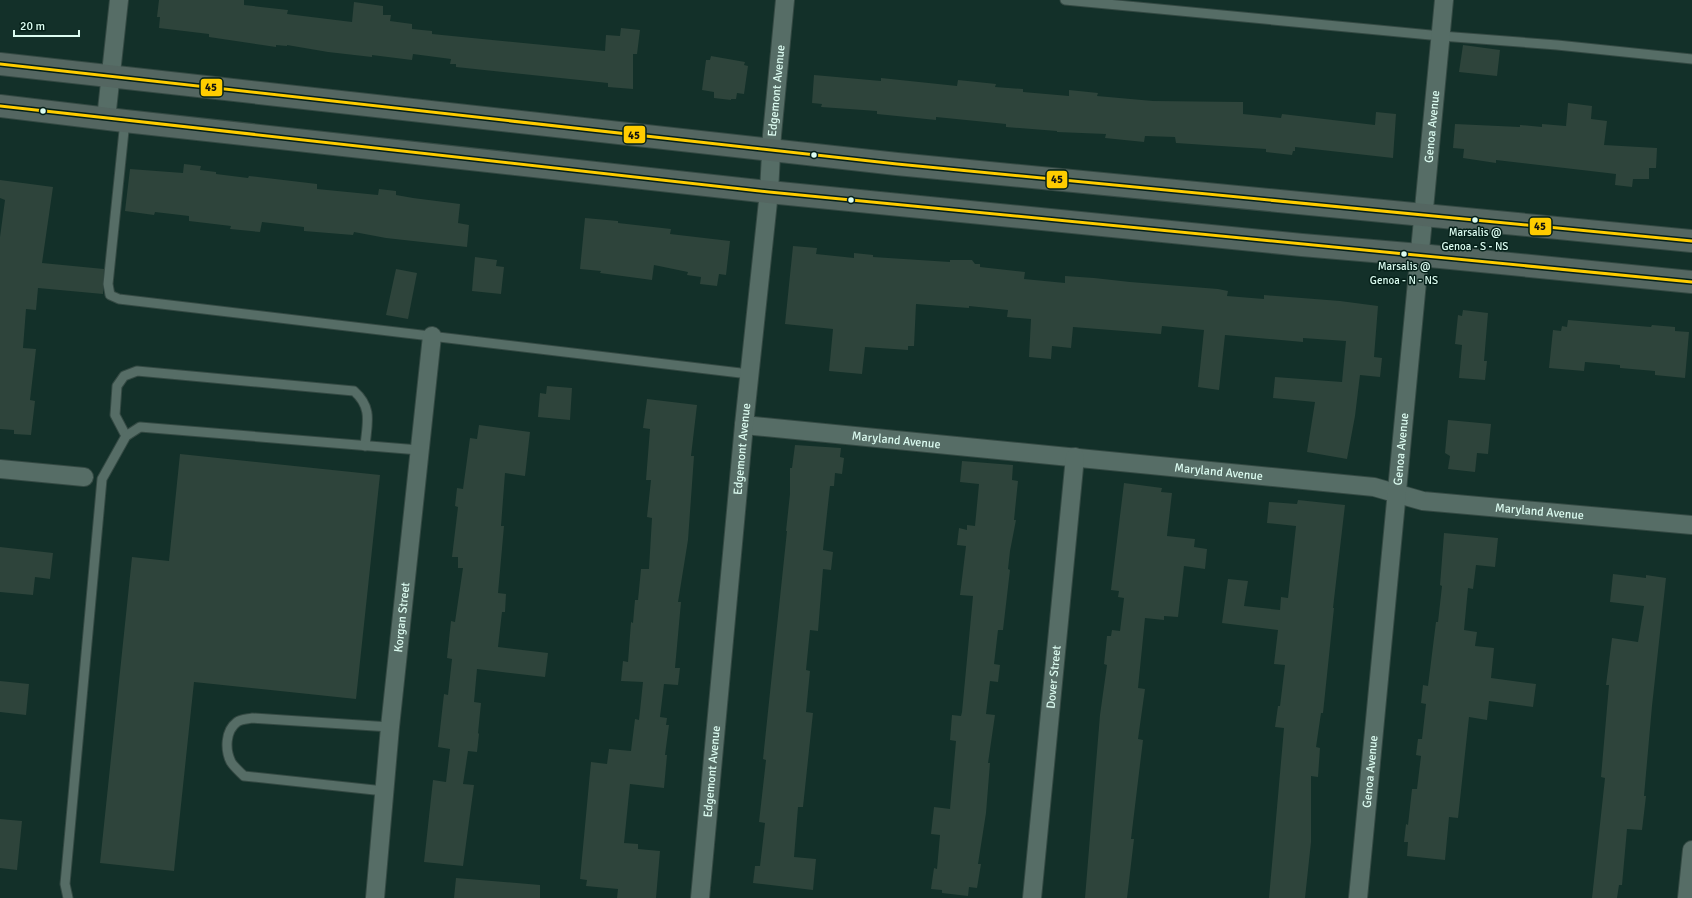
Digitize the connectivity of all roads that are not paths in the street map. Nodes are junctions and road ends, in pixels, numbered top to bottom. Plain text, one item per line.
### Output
1 (119, 0) edge
2 (785, 0) edge
3 (1065, 0) edge
4 (1444, 0) edge
5 (1441, 36) junction
6 (1692, 59) edge
7 (0, 64) edge
8 (110, 76) junction
9 (0, 106) edge
10 (115, 120) junction
11 (771, 150) junction
12 (769, 192) junction
13 (1423, 214) junction
14 (1692, 240) edge
15 (1420, 255) junction
16 (1692, 282) edge
17 (432, 336) junction
18 (749, 374) junction
19 (744, 425) junction
20 (126, 436) junction
21 (366, 446) junction
22 (419, 450) junction
23 (1075, 456) junction
24 (0, 468) edge
25 (84, 477) joint
26 (102, 479) junction
27 (1396, 494) junction
28 (1692, 525) edge
29 (390, 726) junction
30 (384, 791) junction
31 (1692, 850) edge
32 (68, 898) edge
33 (375, 898) edge
34 (700, 898) edge
35 (1032, 898) edge
36 (1358, 898) edge
37 (1688, 898) edge

1 - 8 street
2 - 11 street, Edgemont Avenue
3 - 5 lane
4 - 5 street, Genoa Avenue
5 - 6 lane
5 - 13 street, Genoa Avenue
7 - 8 main road
8 - 10 street
8 - 11 main road
9 - 10 main road
10 - 12 main road
10 - 17 lane
11 - 12 street, Edgemont Avenue
11 - 13 main road
12 - 15 main road
12 - 18 street, Edgemont Avenue
13 - 14 main road
13 - 15 street, Genoa Avenue
15 - 16 main road
15 - 27 street, Genoa Avenue
17 - 18 lane
17 - 22 street, Korgan Street
18 - 19 street, Edgemont Avenue
19 - 23 street, Maryland Avenue
19 - 34 street, Edgemont Avenue
20 - 21 lane
20 - 21 lane
20 - 26 lane
21 - 22 lane
22 - 29 street, Korgan Street
23 - 27 street, Maryland Avenue
23 - 35 street, Dover Street
24 - 25 street
25 - 26 lane
26 - 32 lane
27 - 28 street, Maryland Avenue
27 - 36 street, Genoa Avenue
29 - 30 street, Korgan Street
29 - 30 lane
30 - 33 street, Korgan Street
31 - 37 street

